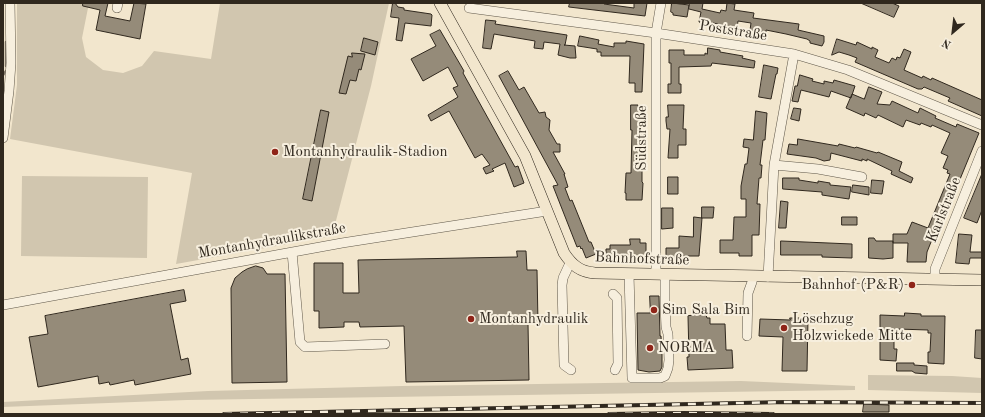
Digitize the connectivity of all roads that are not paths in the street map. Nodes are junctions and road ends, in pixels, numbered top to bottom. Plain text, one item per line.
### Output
1 (10, 3) edge
2 (440, 3) edge
3 (660, 3) edge
4 (469, 8) dead end
5 (656, 33) junction
6 (794, 54) junction
7 (982, 125) edge
8 (3, 138) edge
9 (982, 152) edge
10 (774, 165) junction
11 (862, 177) dead end
12 (547, 211) junction
13 (292, 252) junction
14 (570, 263) junction
15 (629, 274) junction
16 (660, 274) junction
17 (753, 276) junction
18 (768, 277) junction
19 (935, 279) junction
20 (982, 280) edge
21 (613, 294) dead end
22 (3, 305) edge
23 (747, 336) dead end
24 (385, 344) dead end
25 (571, 370) dead end
26 (615, 370) dead end

1 - 8 street
2 - 12 main road
3 - 5 street, Südstraße
4 - 5 street, Poststraße
5 - 6 street, Poststraße
5 - 16 street, Südstraße
6 - 7 street, Poststraße
6 - 10 street
9 - 19 street, Karlstraße
10 - 11 street
10 - 18 street
12 - 13 street, Montanhydraulikstraße
12 - 14 main road
13 - 22 street, Montanhydraulikstraße
13 - 24 street
14 - 15 main road, Bahnhofstraße
14 - 25 street
15 - 16 main road, Bahnhofstraße
15 - 16 street, Südstraße
16 - 17 main road, Bahnhofstraße
17 - 18 main road, Bahnhofstraße
17 - 23 street
18 - 19 main road, Bahnhofstraße
19 - 20 main road, Bahnhofstraße
21 - 26 street

